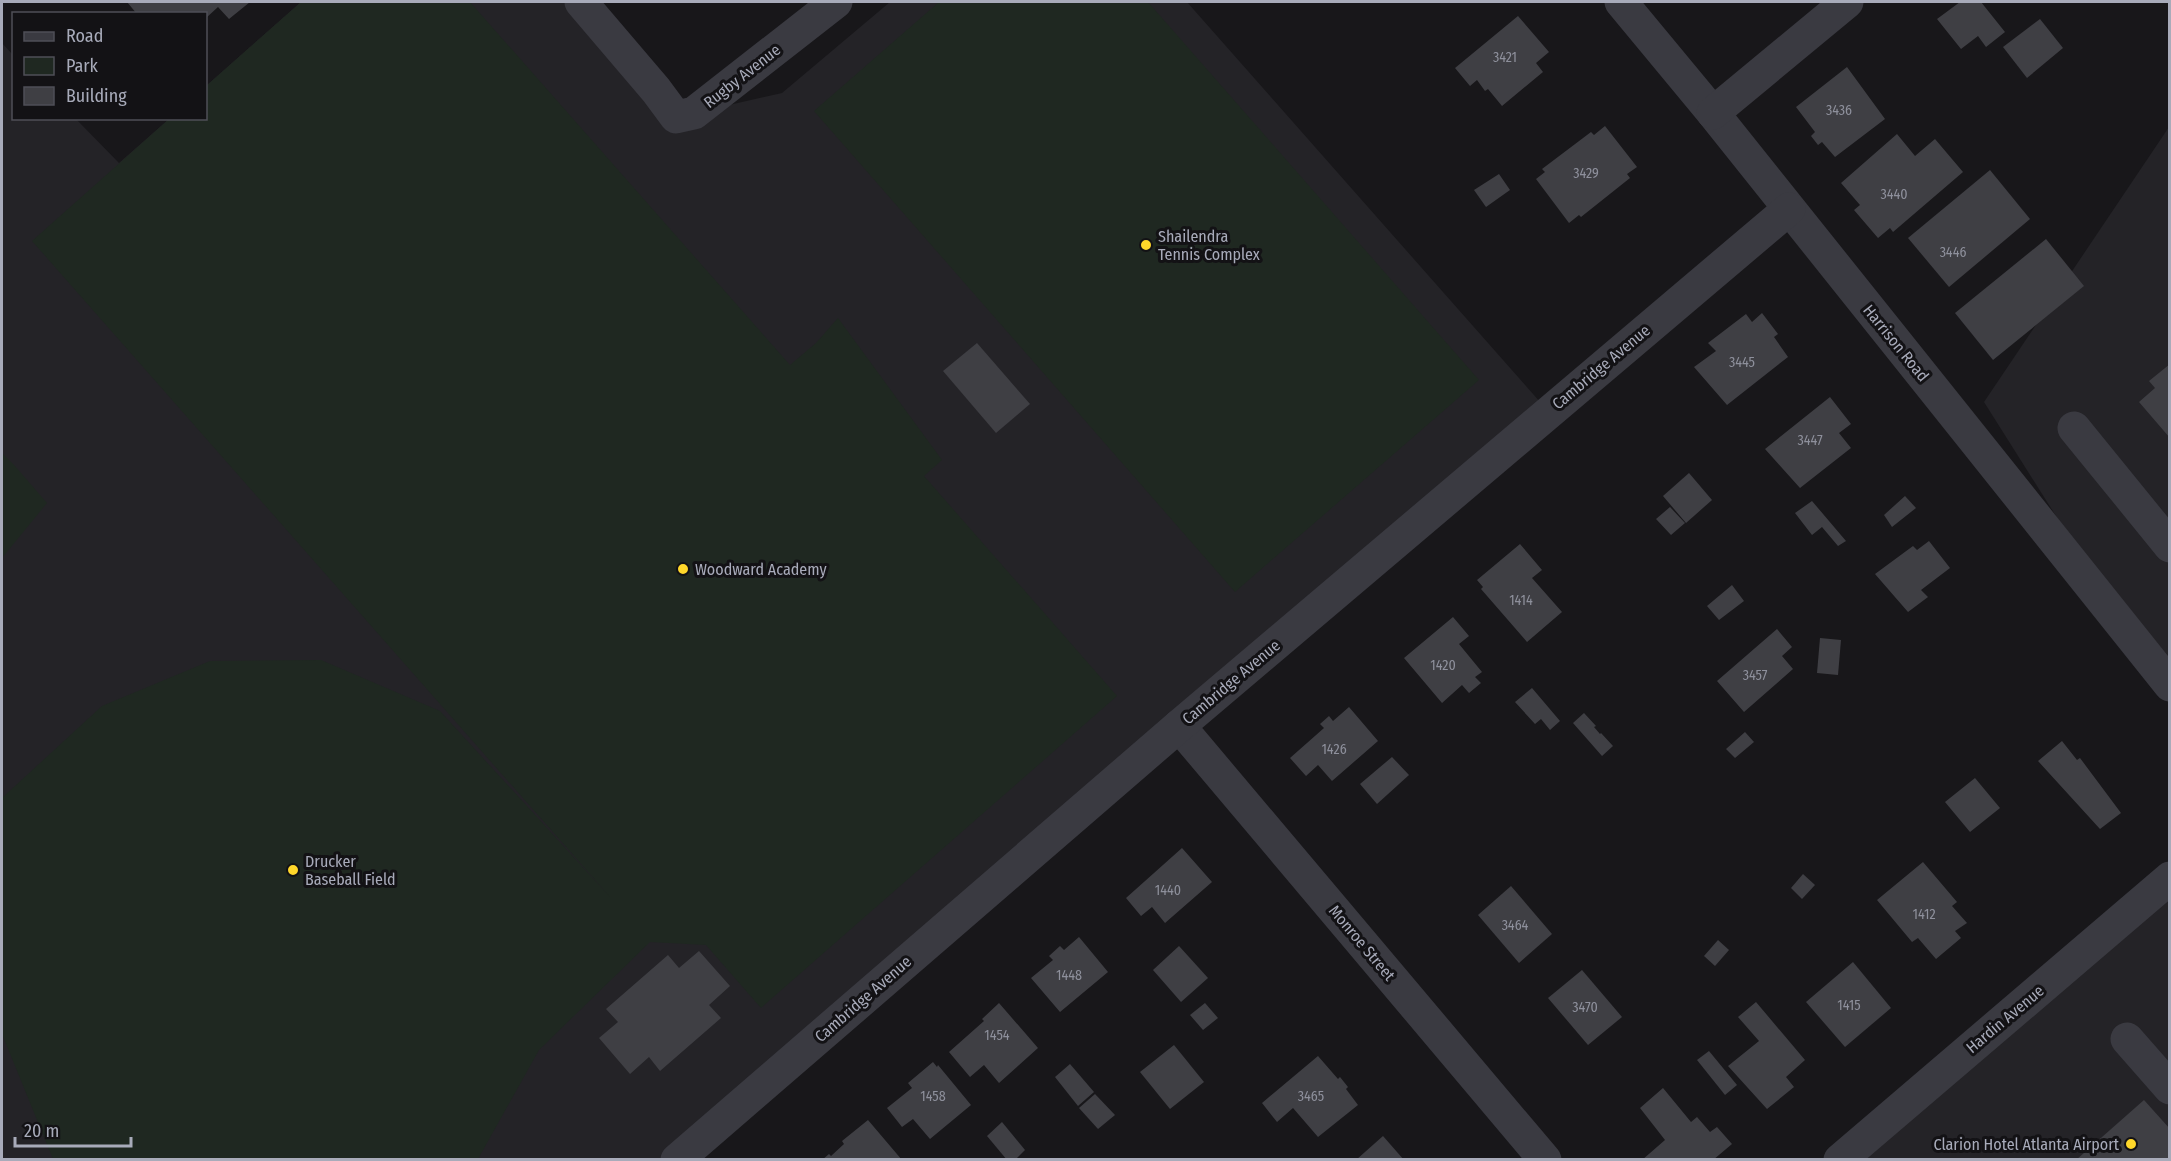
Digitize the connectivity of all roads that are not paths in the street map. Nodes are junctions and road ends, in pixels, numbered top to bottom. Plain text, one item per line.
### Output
1 (581, 2) edge
2 (836, 2) edge
3 (1621, 2) edge
4 (1847, 2) edge
5 (1713, 113) junction
6 (1789, 209) junction
7 (2074, 428) dead end
8 (2169, 546) edge
9 (2169, 685) edge
10 (1179, 726) junction
11 (2169, 878) edge
12 (2127, 1039) dead end
13 (2169, 1088) edge
14 (677, 1160) edge
15 (1545, 1160) edge
16 (1839, 1160) edge

1 - 2 street, Rugby Avenue
3 - 5 street, Harrison Road
4 - 5 street
5 - 6 street, Harrison Road
6 - 9 street, Harrison Road
6 - 10 street, Cambridge Avenue
7 - 8 street
10 - 14 street, Cambridge Avenue
10 - 15 street, Monroe Street
11 - 16 street, Hardin Avenue
12 - 13 street

